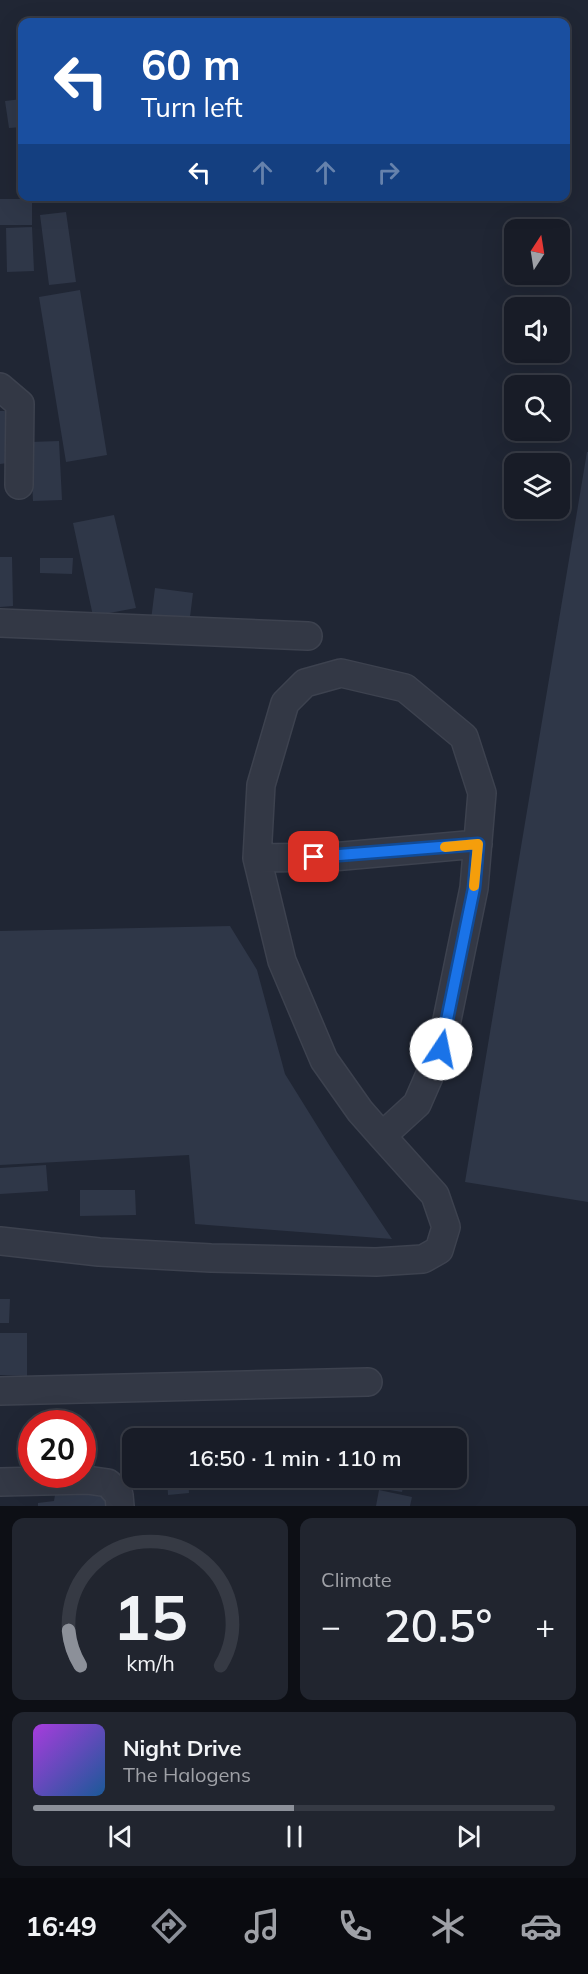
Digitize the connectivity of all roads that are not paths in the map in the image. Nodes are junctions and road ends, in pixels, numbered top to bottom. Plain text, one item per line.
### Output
1 (0, 387) edge
2 (19, 485) dead end
3 (0, 623) edge
4 (308, 636) dead end
5 (478, 844) junction
6 (257, 858) junction
7 (382, 1136) junction
8 (0, 1241) edge
9 (368, 1382) dead end
10 (0, 1391) edge
11 (0, 1482) edge
12 (120, 1506) edge

1 - 2 street
3 - 4 street
5 - 6 street
5 - 6 street
5 - 7 street
6 - 7 street
7 - 8 street
9 - 10 street
11 - 12 street

